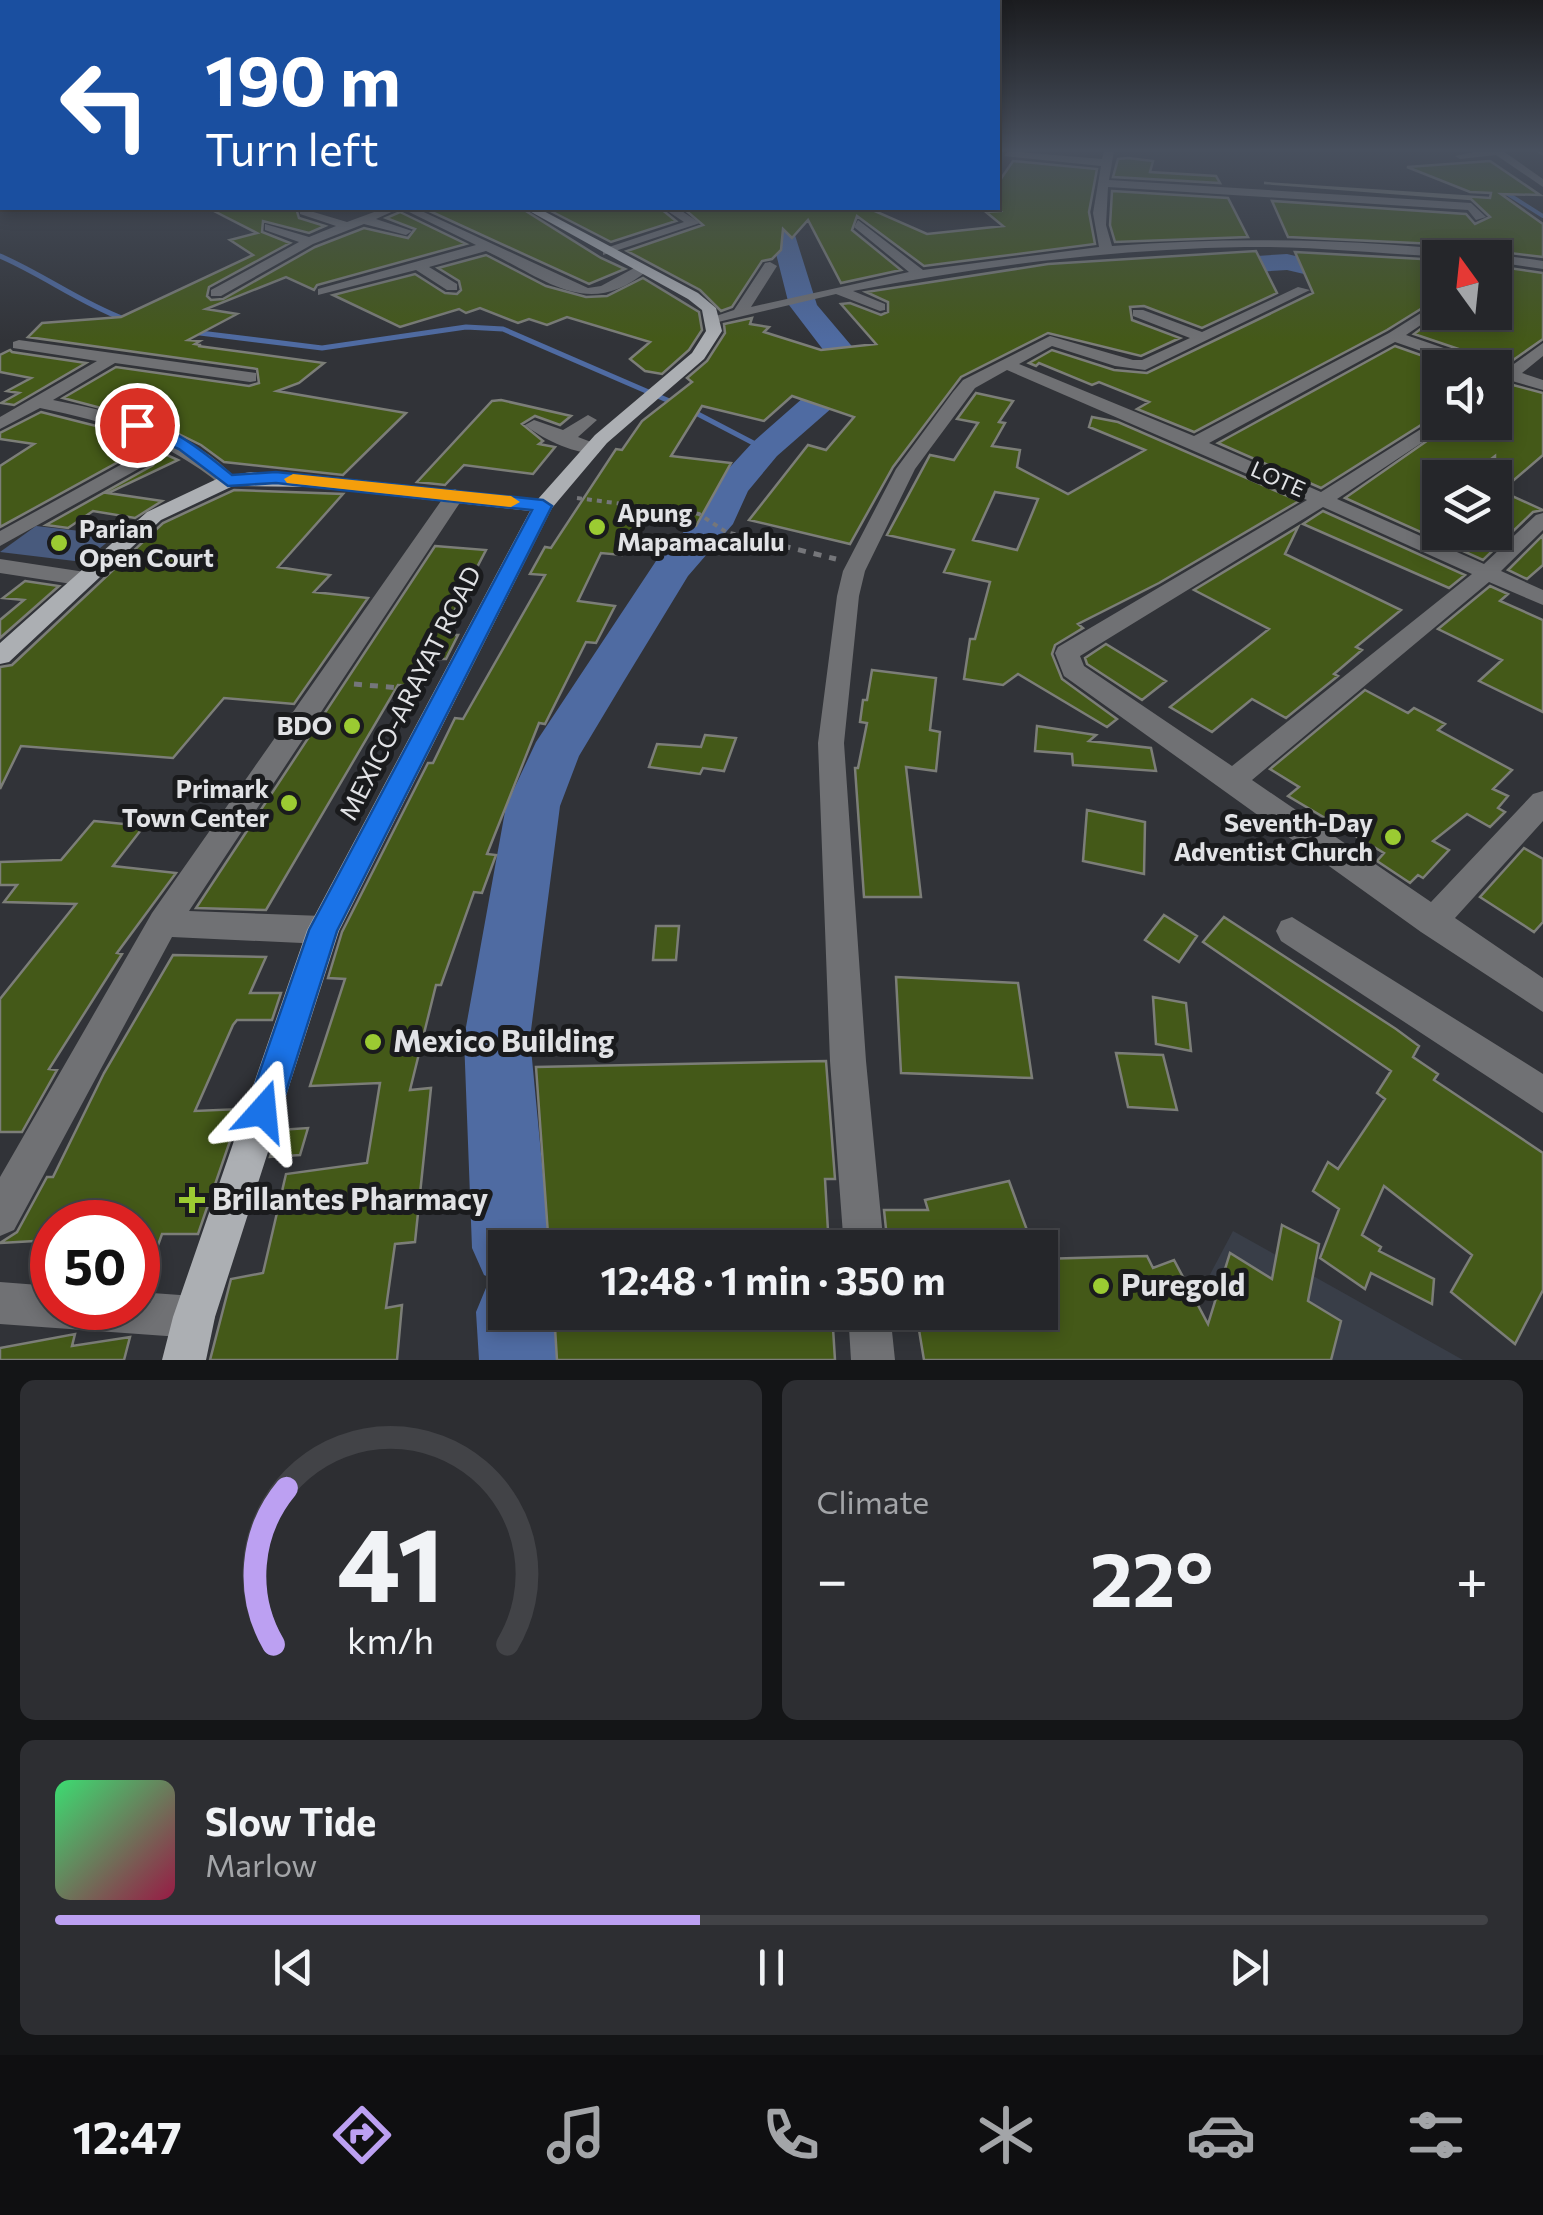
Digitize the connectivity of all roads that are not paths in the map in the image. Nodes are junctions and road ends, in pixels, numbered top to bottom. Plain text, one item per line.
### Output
1 (347, 214) edge
2 (349, 214) edge
3 (421, 214) edge
4 (541, 214) edge
5 (680, 214) edge
6 (1097, 214) edge
7 (858, 224) dead end
8 (269, 227) dead end
9 (406, 231) dead end
10 (309, 241) junction
11 (488, 246) junction
12 (1422, 249) edge
13 (1108, 250) junction
14 (608, 252) junction
15 (1512, 261) edge
16 (415, 264) junction
17 (1543, 265) edge
18 (770, 266) dead end
19 (641, 270) junction
20 (921, 274) junction
21 (452, 287) dead end
22 (837, 290) junction
23 (1304, 290) dead end
24 (323, 292) dead end
25 (216, 293) dead end
26 (880, 307) dead end
27 (1138, 313) dead end
28 (739, 314) junction
29 (1422, 317) edge
30 (714, 319) junction
31 (1394, 336) junction
32 (1200, 338) junction
33 (18, 345) dead end
34 (1543, 348) edge
35 (1435, 350) edge
36 (110, 360) junction
37 (1010, 366) junction
38 (1512, 368) edge
39 (1512, 376) edge
40 (250, 377) dead end
41 (1543, 386) edge
42 (37, 402) junction
43 (0, 424) edge
44 (534, 424) dead end
45 (1422, 435) edge
46 (581, 436) junction
47 (1195, 443) junction
48 (144, 458) dead end
49 (228, 481) junction
50 (456, 495) junction
51 (548, 500) junction
52 (1324, 500) junction
53 (1543, 519) edge
54 (0, 540) edge
55 (0, 566) edge
56 (1486, 574) junction
57 (85, 579) junction
58 (1543, 598) edge
59 (0, 656) edge
60 (1230, 783) junction
61 (1543, 802) edge
62 (1432, 922) junction
63 (164, 923) junction
64 (323, 930) junction
65 (1292, 931) dead end
66 (1543, 997) edge
67 (1543, 1094) edge
68 (0, 1216) edge
69 (862, 1230) edge
70 (0, 1302) edge
71 (30, 1304) edge
72 (160, 1315) edge
73 (194, 1317) junction
74 (870, 1330) edge
75 (184, 1360) edge
76 (873, 1360) edge

1 - 10 street
2 - 9 street
3 - 11 street
4 - 14 main road
5 - 14 street
6 - 13 street
7 - 20 street
8 - 10 street
10 - 25 street
11 - 16 street
11 - 19 street
12 - 13 street
13 - 20 street
14 - 19 main road
15 - 17 street
16 - 21 street
16 - 24 street
18 - 28 street
19 - 30 main road
20 - 22 street
22 - 26 street
22 - 28 street
23 - 32 street
27 - 32 street
28 - 30 street
29 - 31 street
30 - 46 main road, MEXICO-ARAYAT ROAD
31 - 35 street
31 - 47 street
32 - 37 street
33 - 36 street
34 - 38 street
36 - 40 street
36 - 42 street
37 - 47 street, LOTE
37 - 69 street
39 - 41 street
42 - 43 street
42 - 49 street
44 - 46 street
45 - 52 street
46 - 51 main road, MEXICO-ARAYAT ROAD
47 - 52 street, LOTE
48 - 54 street
49 - 50 main road
49 - 57 main road
50 - 51 main road
50 - 63 street
51 - 64 main road, MEXICO-ARAYAT ROAD
52 - 56 street, LOTE
52 - 60 street
53 - 56 street
55 - 57 street
56 - 58 street, LOTE
56 - 60 street
57 - 59 main road
60 - 62 street
61 - 62 street
62 - 66 street
63 - 64 street
63 - 68 street
64 - 73 main road, MEXICO-ARAYAT ROAD
65 - 67 street
70 - 71 street
72 - 73 street
73 - 75 main road, MEXICO-ARAYAT ROAD
74 - 76 street

